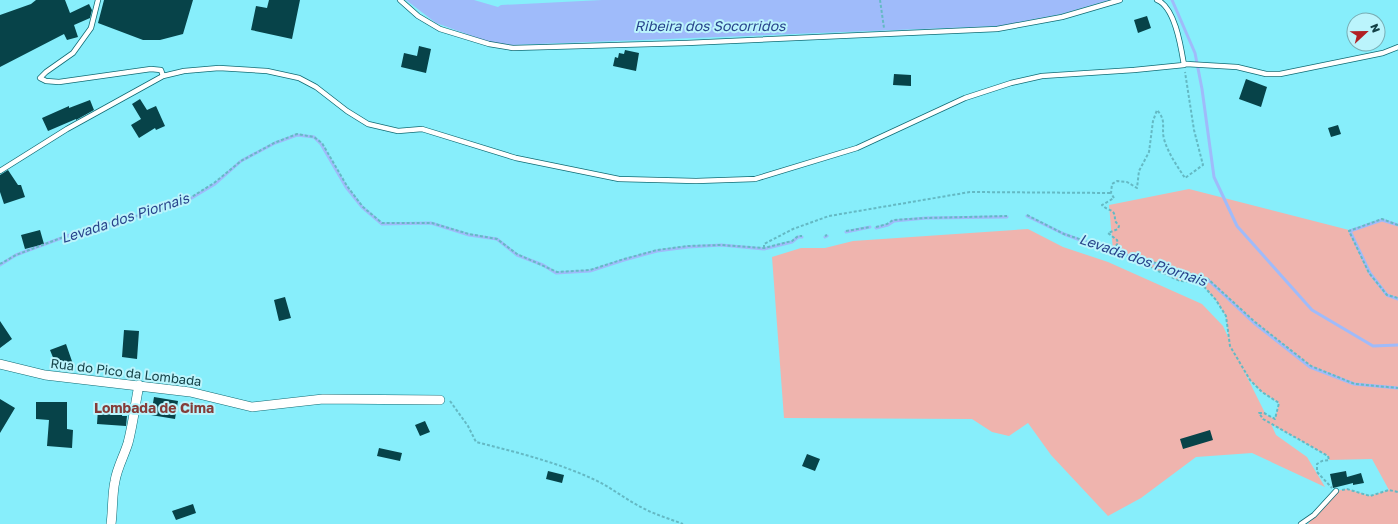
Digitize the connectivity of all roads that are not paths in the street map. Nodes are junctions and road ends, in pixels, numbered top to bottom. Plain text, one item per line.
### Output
1 (98, 0) edge
2 (400, 0) edge
3 (1120, 0) edge
4 (1157, 0) edge
5 (1398, 47) edge
6 (1185, 64) junction
7 (163, 76) junction
8 (0, 171) edge
9 (0, 364) edge
10 (139, 385) junction
11 (440, 400) road end
12 (1336, 491) road end
13 (111, 524) edge
14 (1301, 524) edge

1 - 7 lane
2 - 3 lane
4 - 6 lane
5 - 6 lane
6 - 7 lane
7 - 8 lane
9 - 10 street, Rua do Pico da Lombada
10 - 11 street, Rua do Pico da Lombada
10 - 13 street
12 - 14 lane

